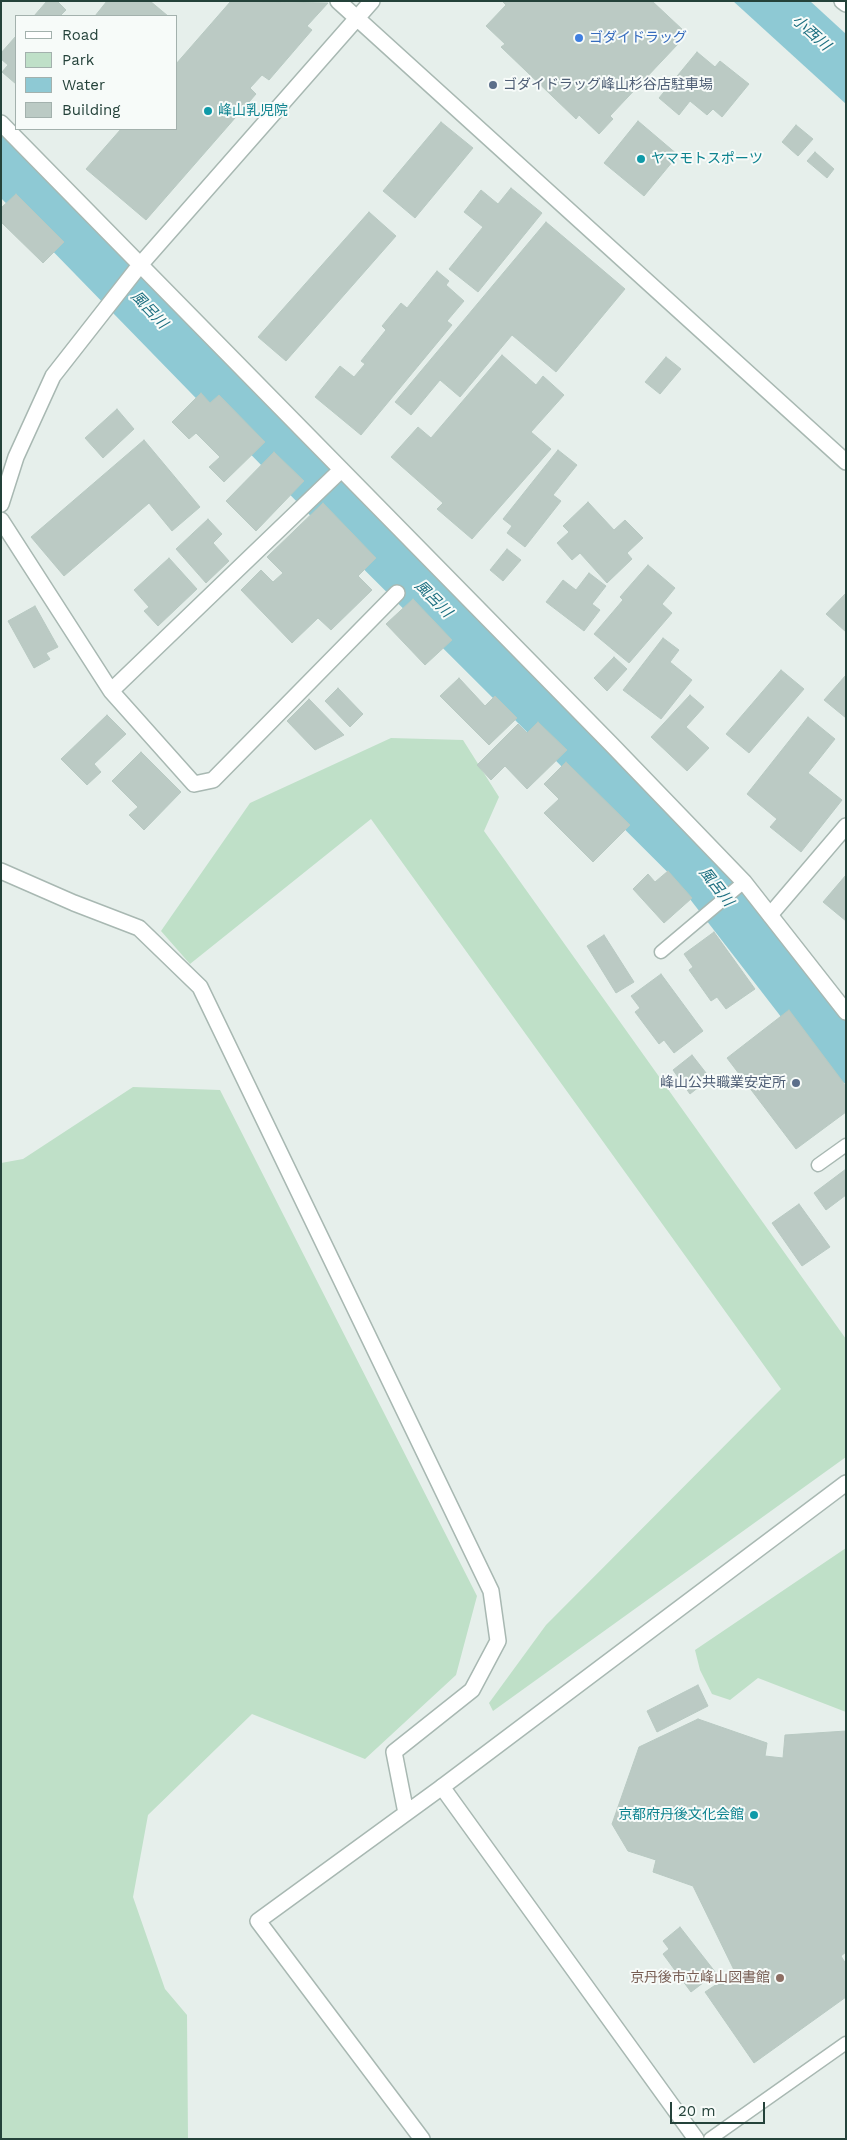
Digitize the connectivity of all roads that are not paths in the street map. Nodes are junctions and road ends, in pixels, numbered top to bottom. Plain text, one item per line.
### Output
1 (338, 1) edge
2 (372, 1) edge
3 (842, 1) edge
4 (846, 4) edge
5 (357, 19) junction
6 (1, 123) edge
7 (140, 265) junction
8 (846, 462) edge
9 (340, 470) junction
10 (1, 504) edge
11 (1, 520) edge
12 (397, 593) dead end
13 (111, 691) junction
14 (846, 826) edge
15 (1, 871) edge
16 (744, 882) junction
17 (770, 914) junction
18 (661, 952) dead end
19 (846, 1012) edge
20 (846, 1145) edge
21 (818, 1165) dead end
22 (846, 1483) edge
23 (442, 1787) junction
24 (406, 1813) junction
25 (846, 2043) edge
26 (422, 2139) edge
27 (696, 2139) edge
28 (710, 2139) edge

1 - 5 street
2 - 5 street
3 - 4 street
5 - 7 street
5 - 8 street
6 - 7 street
7 - 9 street
7 - 10 street
9 - 13 street
9 - 16 street
11 - 13 street
12 - 13 street
14 - 17 street
15 - 24 street
16 - 17 street
16 - 18 lane
17 - 19 street
20 - 21 lane
22 - 23 street
23 - 24 street
23 - 27 street
24 - 26 street
25 - 28 lane

